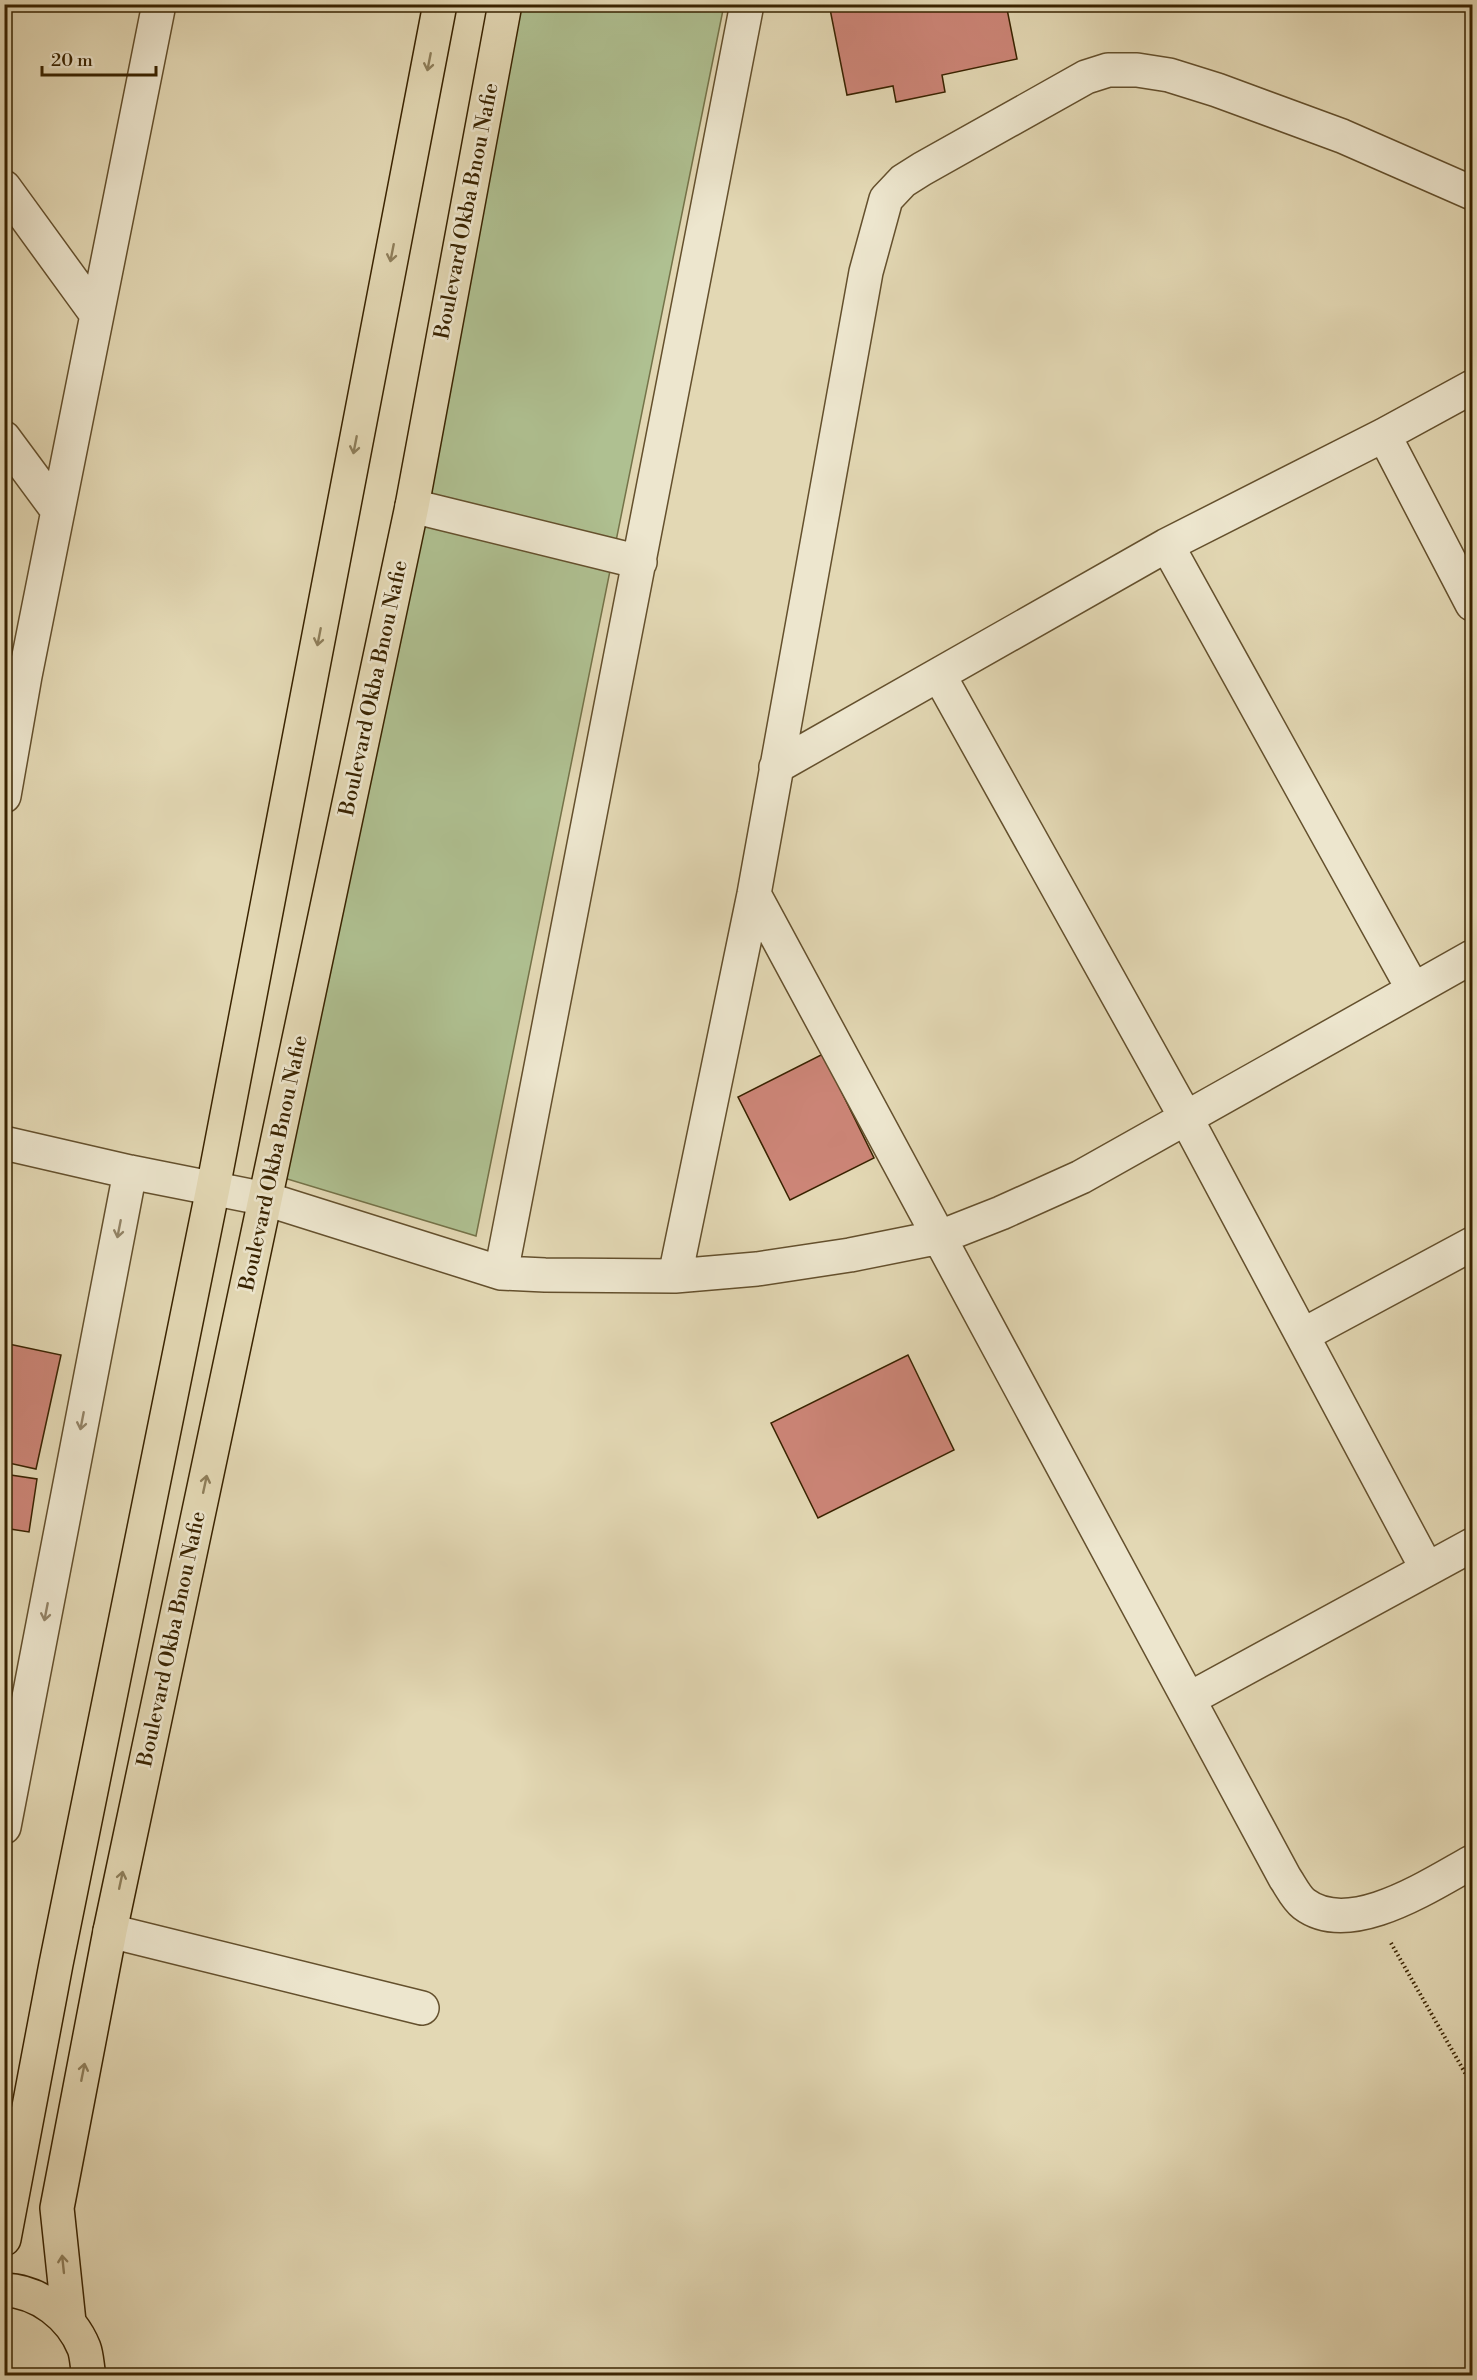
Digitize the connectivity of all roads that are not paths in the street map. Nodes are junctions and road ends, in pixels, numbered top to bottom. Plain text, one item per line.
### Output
1 (159, 4) edge
2 (440, 4) edge
3 (505, 4) edge
4 (747, 4) edge
5 (4, 187) edge
6 (1473, 193) edge
7 (97, 315) junction
8 (1473, 387) edge
9 (1384, 435) junction
10 (4, 438) edge
11 (412, 506) junction
12 (58, 511) junction
13 (1167, 545) junction
14 (640, 562) junction
15 (1473, 604) edge
16 (939, 675) junction
17 (776, 767) junction
18 (4, 796) edge
19 (754, 894) junction
20 (1473, 957) edge
21 (1413, 989) junction
22 (1186, 1118) junction
23 (4, 1143) edge
24 (130, 1172) junction
25 (213, 1188) junction
26 (266, 1199) junction
27 (940, 1237) junction
28 (1473, 1245) edge
29 (501, 1273) junction
30 (675, 1276) junction
31 (1303, 1335) junction
32 (1473, 1545) edge
33 (1427, 1569) junction
34 (1189, 1699) junction
35 (4, 1827) edge
36 (1473, 1862) edge
37 (110, 1931) junction
38 (422, 2008) dead end
39 (4, 2239) edge
40 (4, 2290) edge
41 (69, 2322) junction
42 (89, 2376) edge

1 - 7 street
2 -> 25 main road
3 - 11 main road, Boulevard Okba Bnou Nafie
4 - 14 street
5 - 7 street
6 - 17 street
7 - 12 street
8 - 9 street
9 - 13 street
9 - 15 street
10 - 12 street
11 - 14 street
11 - 26 main road, Boulevard Okba Bnou Nafie
12 - 18 street
13 - 16 street
13 - 21 street
14 - 29 street
16 - 17 street
16 - 22 street
17 - 19 street
19 - 27 street
19 - 30 street
20 - 21 street
21 - 22 street
22 - 27 street
22 - 31 street
23 - 24 street
24 - 25 street
24 -> 35 street
25 - 26 street
25 - 39 main road
26 - 29 street
37 -> 26 main road, Boulevard Okba Bnou Nafie
27 - 30 street
27 - 34 street
28 - 31 street
29 - 30 street
31 - 33 street
32 - 33 street
33 - 34 street
34 - 36 street
37 - 38 street
41 -> 37 main road, Boulevard Okba Bnou Nafie
40 - 41 main road, Boulevard Okba Bnou Nafie
41 - 42 main road, Boulevard Okba Bnou Nafie

